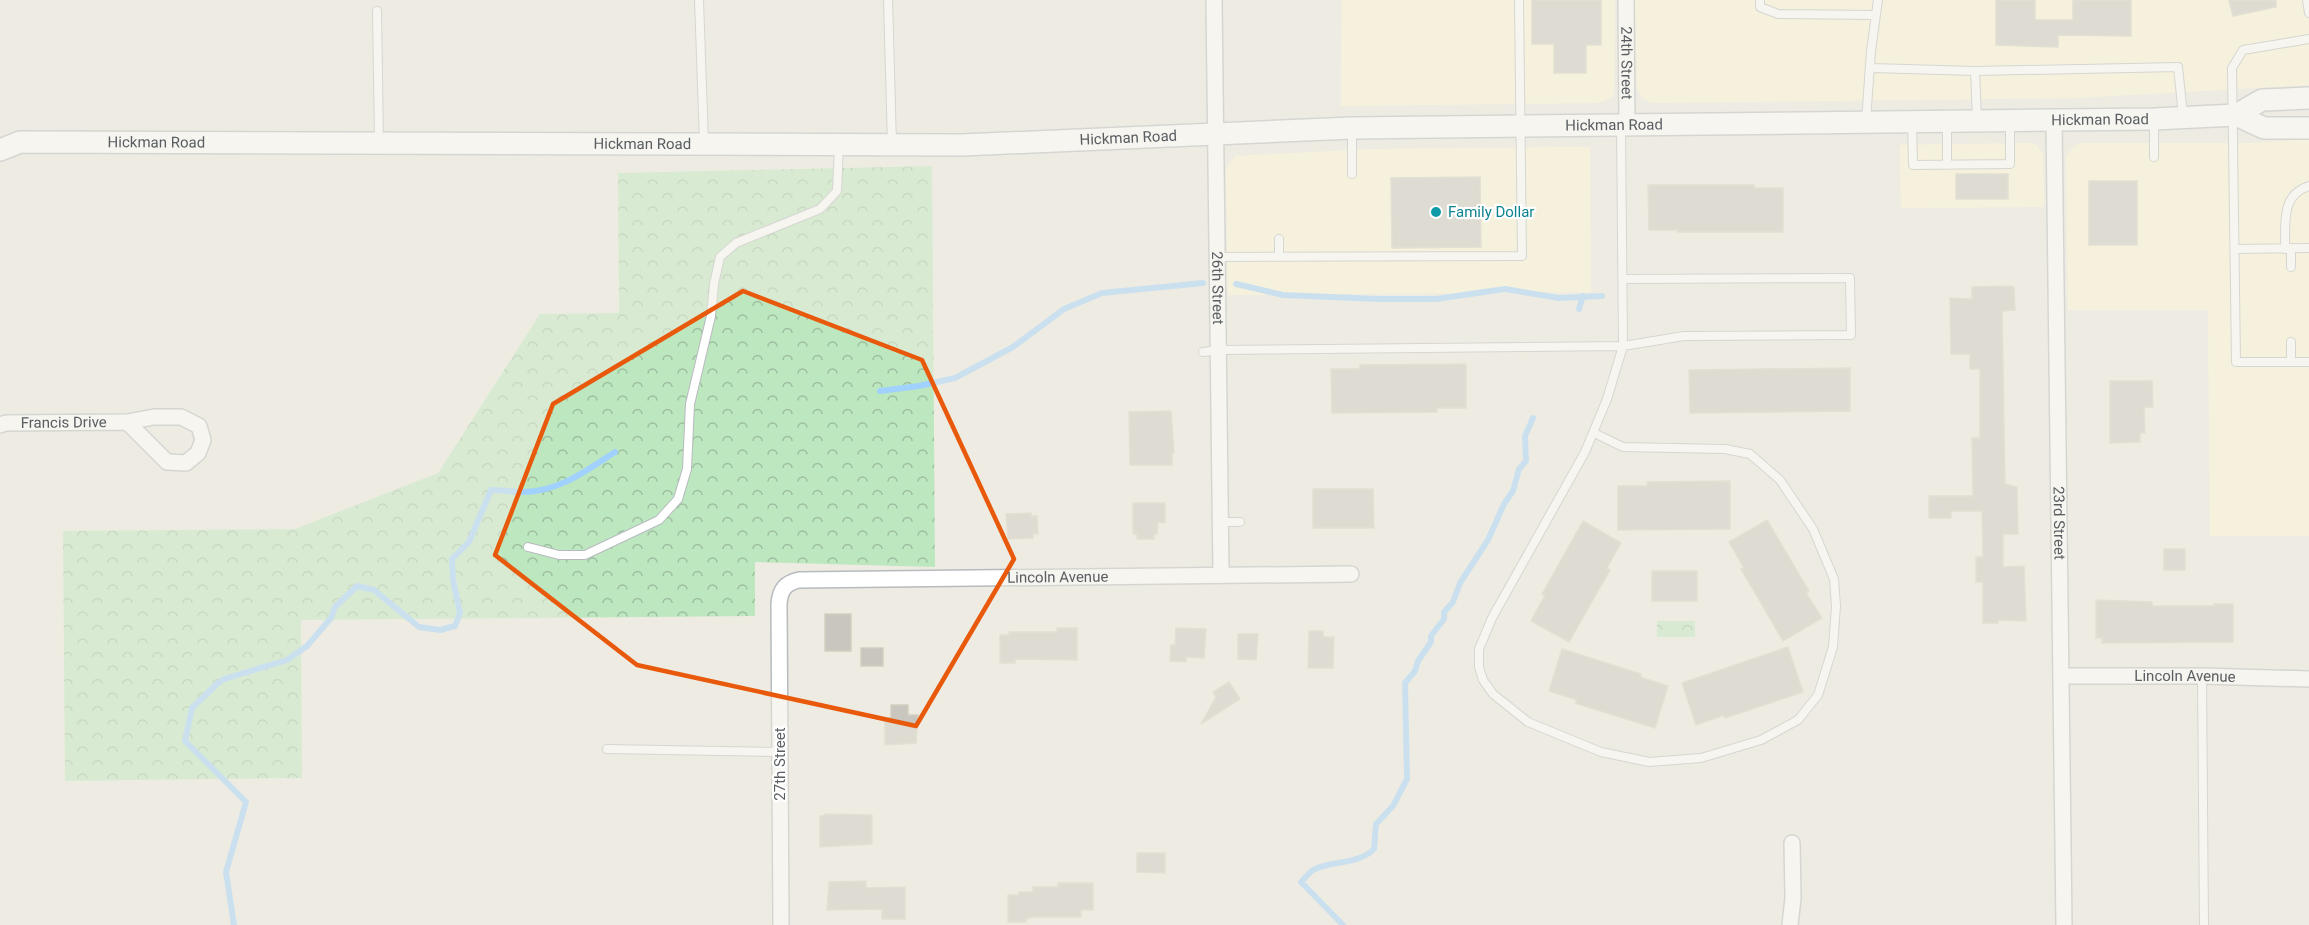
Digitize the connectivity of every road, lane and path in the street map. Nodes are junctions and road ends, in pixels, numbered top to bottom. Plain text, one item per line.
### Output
1 (699, 0) edge
2 (888, 0) edge
3 (1214, 0) edge
4 (1519, 0) edge
5 (1626, 0) edge
6 (1760, 0) edge
7 (1878, 0) edge
8 (2307, 0) edge
9 (377, 10) dead end
10 (2309, 13) edge
11 (1876, 15) junction
12 (2309, 39) edge
13 (1871, 68) junction
14 (1976, 71) junction
15 (2309, 98) edge
16 (2234, 115) junction
17 (2183, 118) junction
18 (2154, 119) junction
19 (2010, 121) junction
20 (2054, 121) junction
21 (1912, 122) junction
22 (1947, 122) junction
23 (1977, 122) junction
24 (1866, 123) junction
25 (1624, 125) junction
26 (1521, 126) junction
27 (1352, 128) junction
28 (2309, 128) edge
29 (0, 133) edge
30 (1217, 134) junction
31 (380, 143) junction
32 (704, 144) junction
33 (839, 144) junction
34 (892, 145) junction
35 (10, 146) edge
36 (2154, 157) dead end
37 (1947, 165) junction
38 (1353, 174) dead end
39 (2309, 186) edge
40 (1279, 239) dead end
41 (2236, 249) junction
42 (2288, 249) junction
43 (2309, 249) edge
44 (1218, 257) junction
45 (1279, 257) junction
46 (2291, 267) dead end
47 (1623, 279) junction
48 (2291, 342) dead end
49 (1623, 346) junction
50 (1220, 350) junction
51 (1203, 352) dead end
52 (2291, 362) junction
53 (2309, 362) edge
54 (127, 422) junction
55 (0, 425) edge
56 (1594, 433) junction
57 (1222, 522) junction
58 (1240, 522) dead end
59 (528, 547) dead end
60 (1351, 574) dead end
61 (1221, 575) junction
62 (779, 604) joint
63 (2061, 676) junction
64 (2202, 676) junction
65 (2309, 679) edge
66 (607, 749) dead end
67 (780, 752) junction
68 (1792, 843) dead end
69 (781, 925) edge
70 (1790, 925) edge
71 (2064, 925) edge
72 (2204, 925) edge

1 - 32 lane
2 - 34 lane
3 - 30 street, 26th Street
4 - 26 lane
5 - 25 street, 24th Street
6 - 11 lane
7 - 11 lane
8 - 10 lane
9 - 31 lane
11 - 13 lane
12 - 16 lane
13 - 14 lane
13 - 24 lane
14 - 17 lane
14 - 23 lane
15 - 16 main road, Hickman Road
16 - 17 main road, Hickman Road
16 - 28 main road, Hickman Road
16 - 41 lane
17 - 18 main road, Hickman Road
18 - 20 main road, Hickman Road
18 - 36 lane
19 - 20 main road, Hickman Road
19 - 23 main road, Hickman Road
19 - 37 lane
20 - 63 street, 23rd Street
21 - 22 main road, Hickman Road
21 - 24 main road, Hickman Road
21 - 37 lane
22 - 23 main road, Hickman Road
22 - 37 lane
24 - 25 main road, Hickman Road
25 - 26 main road, Hickman Road
25 - 47 lane
26 - 27 main road, Hickman Road
26 - 45 lane
27 - 30 main road, Hickman Road
27 - 38 lane
29 - 35 main road, Hickman Road
30 - 34 main road, Hickman Road
30 - 44 street, 26th Street
31 - 32 main road, Hickman Road
31 - 35 main road, Hickman Road
32 - 33 main road, Hickman Road
33 - 34 main road, Hickman Road
33 - 59 lane
39 - 42 lane
40 - 45 lane
41 - 42 lane
41 - 52 lane
42 - 43 lane
42 - 46 lane
44 - 45 lane
44 - 50 street, 26th Street
47 - 49 lane
47 - 49 lane
48 - 52 lane
49 - 50 lane
49 - 56 lane
50 - 51 lane
50 - 57 street, 26th Street
52 - 53 lane
54 - 54 street, Francis Drive
54 - 55 street, Francis Drive
56 - 56 lane
57 - 58 lane
57 - 61 street, 26th Street
60 - 61 street, Lincoln Avenue
61 - 62 street, Lincoln Avenue
62 - 67 street, 27th Street
63 - 64 street, Lincoln Avenue
63 - 71 street, 23rd Street
64 - 65 street, Lincoln Avenue
64 - 72 lane
66 - 67 lane
67 - 69 street, 27th Street
68 - 70 street

